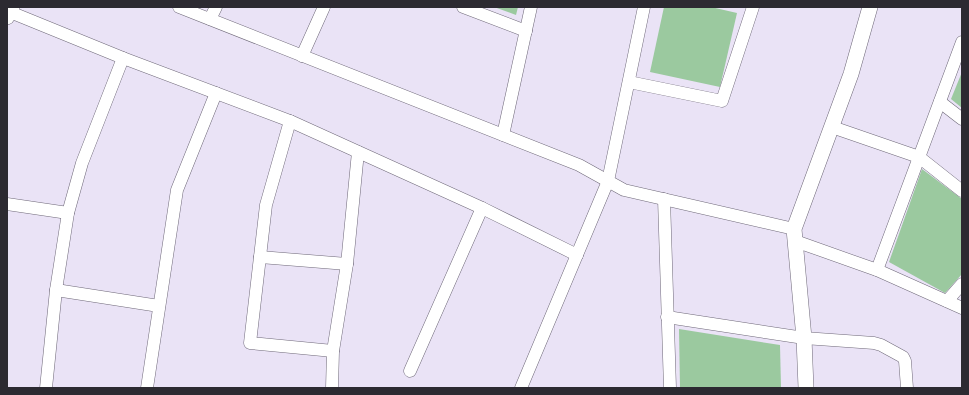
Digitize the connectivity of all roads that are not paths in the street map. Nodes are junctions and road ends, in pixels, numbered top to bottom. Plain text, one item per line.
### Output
1 (179, 7) edge
2 (216, 7) edge
3 (324, 7) edge
4 (463, 7) edge
5 (531, 7) edge
6 (644, 7) edge
7 (753, 7) edge
8 (870, 7) edge
9 (10, 12) edge
10 (210, 19) junction
11 (526, 31) junction
12 (962, 42) edge
13 (302, 56) junction
14 (123, 58) junction
15 (629, 82) junction
16 (216, 92) junction
17 (940, 102) junction
18 (962, 119) edge
19 (290, 121) junction
20 (832, 127) junction
21 (503, 135) junction
22 (358, 152) junction
23 (919, 157) junction
24 (608, 181) junction
25 (962, 191) edge
26 (664, 199) junction
27 (7, 204) edge
28 (482, 208) junction
29 (68, 213) junction
30 (794, 235) junction
31 (577, 255) junction
32 (260, 257) junction
33 (347, 264) junction
34 (877, 270) junction
35 (962, 284) edge
36 (56, 290) junction
37 (947, 301) junction
38 (159, 306) junction
39 (962, 308) edge
40 (667, 317) junction
41 (804, 338) junction
42 (333, 351) junction
43 (410, 371) dead end
44 (46, 388) edge
45 (147, 388) edge
46 (332, 388) edge
47 (521, 388) edge
48 (670, 388) edge
49 (806, 388) edge
50 (907, 388) edge

1 - 10 street
2 - 10 street
3 - 13 street
4 - 11 street
5 - 11 street
6 - 15 street
7 - 15 street
8 - 20 street
9 - 14 street
10 - 13 street
11 - 21 street
12 - 17 street
13 - 21 street
14 - 16 street
14 - 29 street
15 - 24 street
16 - 19 street
16 - 38 street
17 - 18 street
17 - 23 street
19 - 22 street
19 - 32 street
20 - 23 street
20 - 30 street
21 - 24 street
22 - 28 street
22 - 33 street
23 - 25 street
23 - 34 street
24 - 26 street
24 - 31 street
26 - 30 street
26 - 40 street
27 - 29 street
28 - 31 street
28 - 43 street
29 - 36 street
30 - 34 street
30 - 41 street
31 - 47 street
32 - 33 street
32 - 42 street
33 - 42 street
34 - 37 street
35 - 37 street
36 - 38 street
36 - 44 street
37 - 39 street
38 - 45 street
40 - 41 street
40 - 48 street
41 - 49 street
41 - 50 street
42 - 46 street

